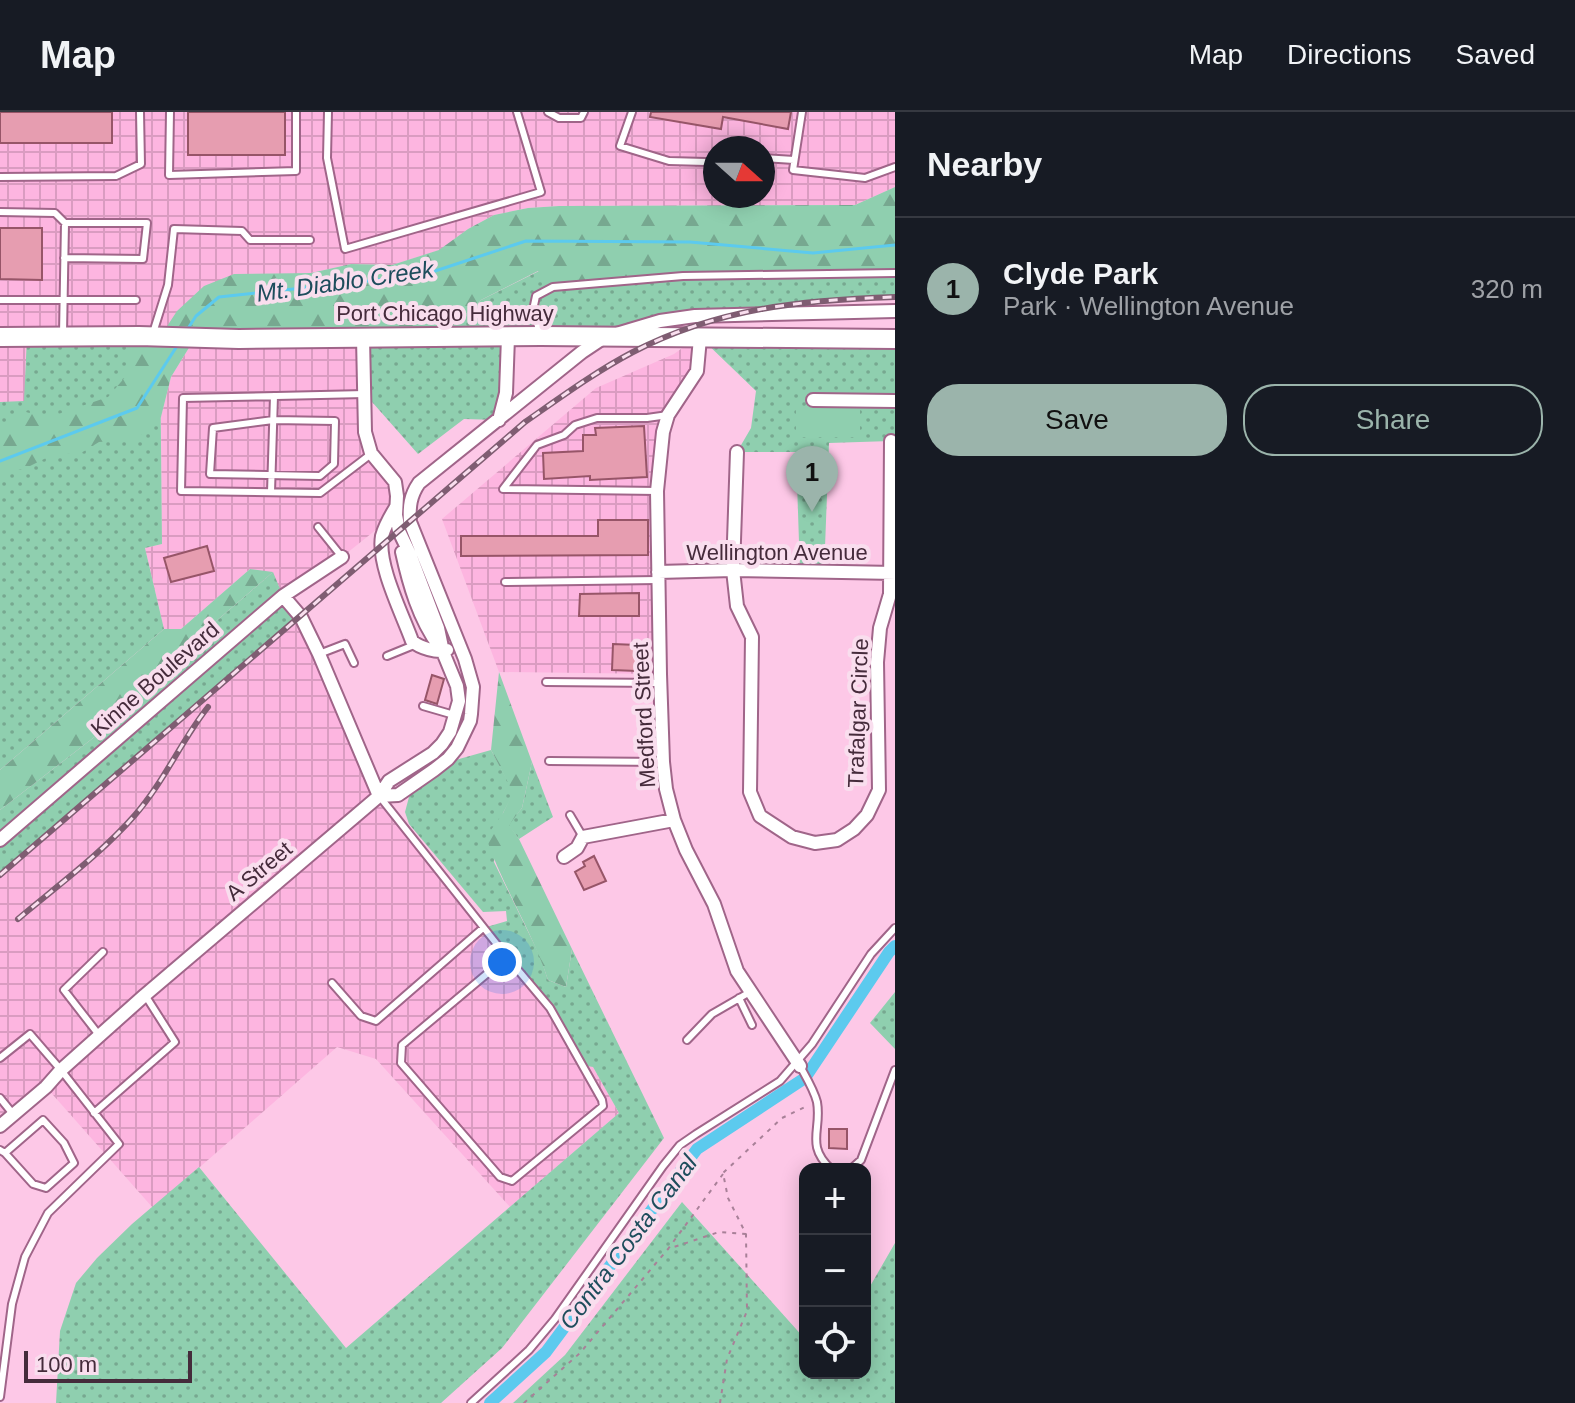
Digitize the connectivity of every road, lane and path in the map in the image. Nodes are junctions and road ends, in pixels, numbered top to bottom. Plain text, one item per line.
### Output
1 (140, 112) edge
2 (170, 112) edge
3 (296, 112) edge
4 (328, 112) edge
5 (517, 112) edge
6 (548, 112) edge
7 (584, 112) edge
8 (632, 112) edge
9 (802, 112) edge
10 (775, 159) edge
11 (794, 160) junction
12 (703, 162) edge
13 (895, 167) edge
14 (0, 177) edge
15 (0, 212) edge
16 (65, 223) junction
17 (310, 240) dead end
18 (64, 258) junction
19 (895, 273) edge
20 (0, 300) edge
21 (64, 300) junction
22 (136, 300) dead end
23 (895, 311) edge
24 (145, 336) junction
25 (541, 336) junction
26 (0, 337) edge
27 (63, 337) junction
28 (508, 337) junction
29 (363, 338) junction
30 (603, 338) junction
31 (700, 338) junction
32 (895, 339) edge
33 (365, 394) junction
34 (274, 396) junction
35 (813, 400) dead end
36 (895, 401) edge
37 (668, 415) junction
38 (273, 420) junction
39 (499, 420) junction
40 (891, 441) dead end
41 (737, 452) dead end
42 (371, 453) junction
43 (210, 474) junction
44 (271, 476) junction
45 (210, 491) junction
46 (657, 491) junction
47 (271, 492) junction
48 (396, 507) junction
49 (318, 527) dead end
50 (409, 548) junction
51 (342, 557) joint
52 (382, 560) junction
53 (733, 570) junction
54 (892, 573) edge
55 (658, 576) junction
56 (505, 582) dead end
57 (283, 596) junction
58 (415, 644) junction
59 (458, 645) junction
60 (443, 652) junction
61 (319, 654) junction
62 (387, 656) dead end
63 (354, 663) dead end
64 (546, 682) dead end
65 (660, 683) junction
66 (423, 706) dead end
67 (456, 716) junction
68 (549, 761) dead end
69 (663, 762) junction
70 (379, 796) junction
71 (570, 815) dead end
72 (674, 820) junction
73 (583, 837) junction
74 (0, 840) edge
75 (564, 857) dead end
76 (483, 928) junction
77 (895, 928) edge
78 (103, 952) dead end
79 (507, 957) junction
80 (332, 983) dead end
81 (145, 995) junction
82 (745, 995) junction
83 (752, 1025) dead end
84 (99, 1035) junction
85 (687, 1040) dead end
86 (0, 1058) edge
87 (798, 1064) junction
88 (61, 1070) junction
89 (895, 1070) edge
90 (0, 1098) edge
91 (817, 1102) junction
92 (94, 1113) junction
93 (13, 1114) junction
94 (0, 1126) edge
95 (2, 1152) edge
96 (824, 1163) edge
97 (858, 1163) edge
98 (723, 1173) junction
99 (746, 1234) junction
100 (668, 1249) junction
101 (0, 1397) edge
102 (471, 1403) edge
103 (524, 1403) edge
104 (720, 1403) edge

1 - 14 lane
2 - 3 lane
4 - 5 lane
6 - 7 lane
8 - 12 lane
9 - 11 lane
10 - 11 lane
11 - 13 lane
15 - 16 lane
16 - 18 lane
16 - 18 lane
17 - 24 lane
18 - 21 lane
19 - 25 lane
20 - 21 lane
21 - 22 lane
21 - 27 lane
23 - 30 street, Port Chicago Highway
24 - 27 street, Port Chicago Highway
24 - 29 street, Port Chicago Highway
25 - 28 street, Port Chicago Highway
25 - 30 street, Port Chicago Highway
26 - 27 street, Port Chicago Highway
28 - 29 street, Port Chicago Highway
28 - 39 street
29 - 33 street
30 - 31 street, Port Chicago Highway
30 - 39 street
31 - 32 street, Port Chicago Highway
31 - 37 street, Medford Street
33 - 34 lane
33 - 42 street
34 - 38 lane
34 - 45 lane
35 - 36 street
37 - 46 street, Medford Street
37 - 46 lane
38 - 43 lane
38 - 44 lane
38 - 44 lane
39 - 50 street
40 - 54 street, Trafalgar Circle
41 - 53 street, Trafalgar Circle
42 - 47 lane
42 - 48 street
43 - 44 lane
43 - 45 lane
44 - 47 lane
45 - 47 lane
46 - 55 street, Medford Street
48 - 50 street
48 - 52 street
49 - 51 lane
50 - 52 street
50 - 59 street
50 - 60 street
51 - 57 street, Kinne Boulevard
52 - 58 street
53 - 54 street, Wellington Avenue
53 - 54 street, Trafalgar Circle
53 - 55 street, Wellington Avenue
55 - 56 lane
55 - 65 street, Medford Street
57 - 61 street
57 - 74 street, Kinne Boulevard
58 - 60 street
58 - 62 lane
59 - 60 street
59 - 70 street
60 - 67 street
61 - 63 lane
61 - 70 street
64 - 65 lane
65 - 69 street, Medford Street
66 - 67 lane
67 - 70 street, A Street
68 - 69 lane
69 - 72 street, Medford Street
70 - 76 lane
70 - 81 street, A Street
71 - 73 lane
72 - 73 street
72 - 82 street, Medford Street
73 - 75 street
76 - 79 lane
76 - 80 lane
77 - 87 lane
78 - 84 lane
79 - 79 lane
81 - 84 street, A Street
81 - 92 lane
82 - 83 lane
82 - 85 lane
82 - 87 street, Medford Street
84 - 88 street, A Street
86 - 88 lane
87 - 91 lane
87 - 102 lane
88 - 92 lane
88 - 93 street, A Street
89 - 97 lane
90 - 93 lane
91 - 96 lane
91 - 98 path
92 - 101 lane
93 - 94 street, A Street
95 - 95 lane
98 - 99 path
98 - 100 path
99 - 100 path
99 - 104 path
100 - 103 path

